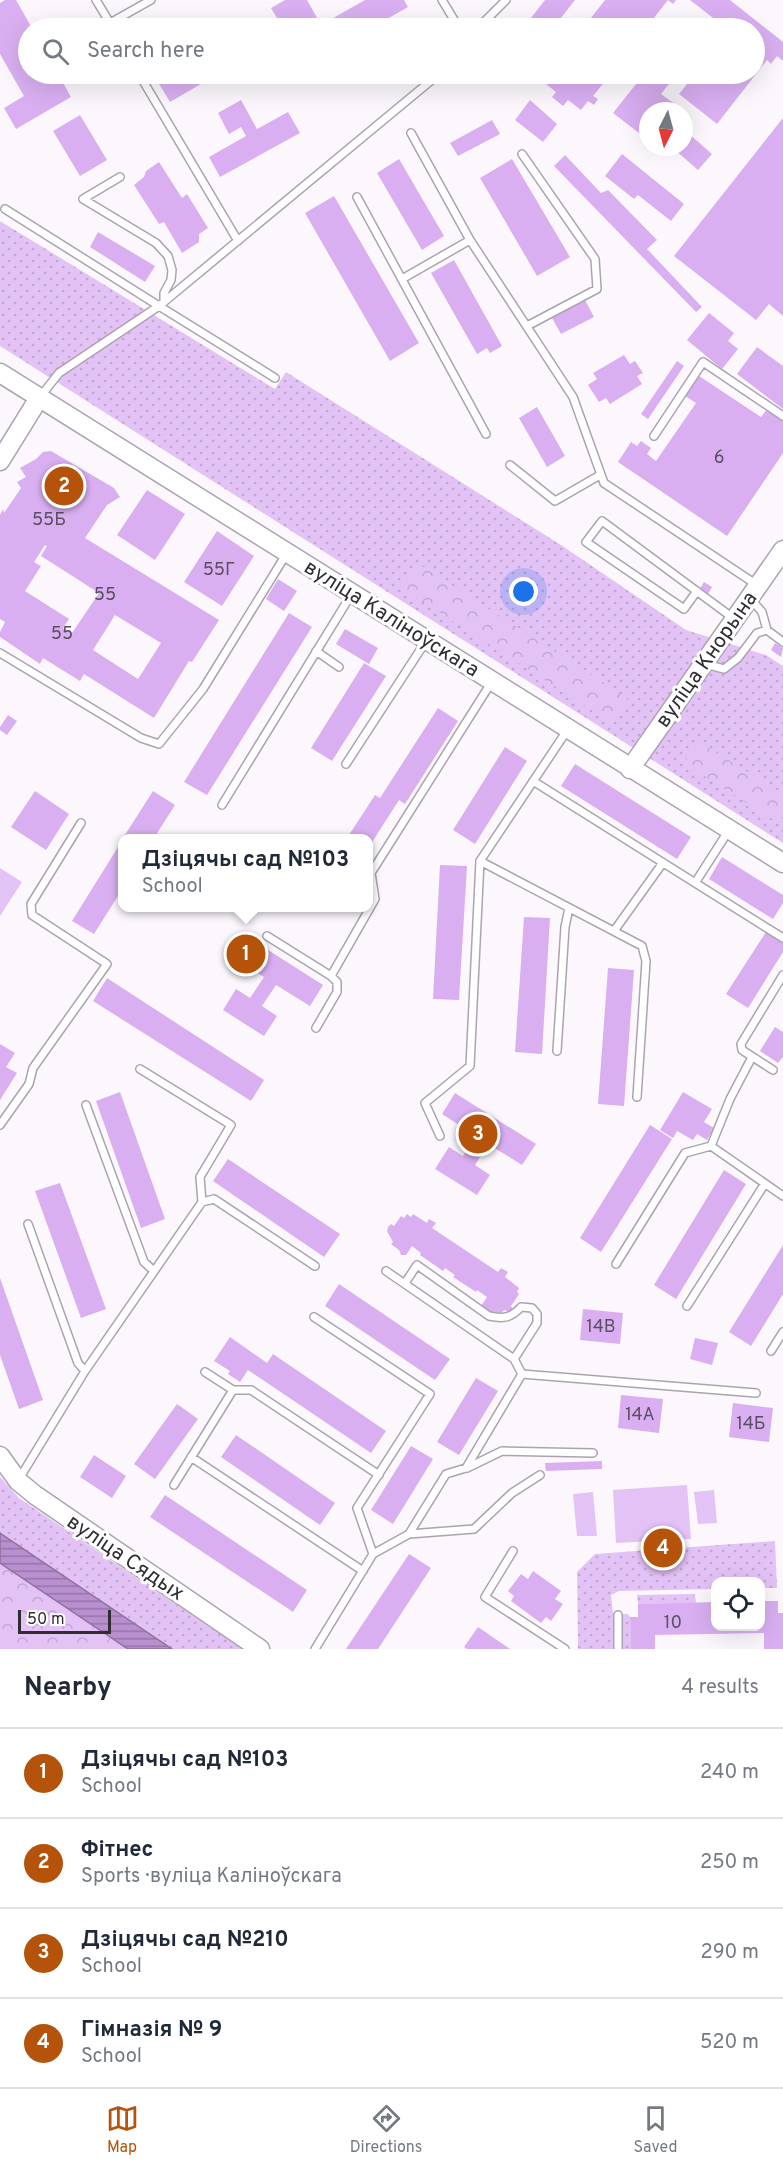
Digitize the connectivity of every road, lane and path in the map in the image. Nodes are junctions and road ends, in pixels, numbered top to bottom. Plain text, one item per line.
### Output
1 (96, 0) edge
2 (151, 0) edge
3 (442, 0) edge
4 (506, 0) edge
5 (107, 18) edge
6 (124, 18) edge
7 (453, 18) edge
8 (488, 18) edge
9 (145, 84) edge
10 (427, 84) edge
11 (411, 133) dead end
12 (522, 154) dead end
13 (120, 177) dead end
14 (357, 197) dead end
15 (5, 209) dead end
16 (470, 240) junction
17 (238, 241) junction
18 (402, 279) junction
19 (162, 304) junction
20 (527, 326) junction
21 (0, 373) edge
22 (275, 378) dead end
23 (39, 398) junction
24 (783, 416) edge
25 (486, 434) dead end
26 (654, 436) dead end
27 (0, 461) edge
28 (510, 465) dead end
29 (600, 475) junction
30 (783, 550) edge
31 (287, 552) junction
32 (697, 591) junction
33 (755, 592) junction
34 (352, 593) junction
35 (735, 619) junction
36 (767, 630) junction
37 (427, 640) junction
38 (783, 642) edge
39 (316, 651) junction
40 (0, 653) edge
41 (703, 663) junction
42 (339, 667) dead end
43 (493, 681) junction
44 (568, 729) junction
45 (346, 764) dead end
46 (630, 769) junction
47 (533, 781) junction
48 (222, 805) dead end
49 (81, 823) dead end
50 (729, 830) junction
51 (480, 861) junction
52 (662, 864) junction
53 (783, 864) edge
54 (373, 870) edge
55 (694, 883) junction
56 (373, 886) edge
57 (373, 902) edge
58 (569, 908) junction
59 (368, 912) edge
60 (614, 932) junction
61 (267, 936) dead end
62 (783, 938) edge
63 (783, 975) edge
64 (331, 976) junction
65 (316, 1028) dead end
66 (557, 1051) dead end
67 (752, 1056) junction
68 (140, 1069) dead end
69 (773, 1070) dead end
70 (637, 1097) dead end
71 (86, 1105) dead end
72 (0, 1125) edge
73 (440, 1136) dead end
74 (711, 1146) junction
75 (764, 1185) junction
76 (783, 1196) edge
77 (202, 1202) junction
78 (28, 1224) dead end
79 (616, 1264) dead end
80 (315, 1266) dead end
81 (386, 1270) dead end
82 (154, 1271) junction
83 (405, 1283) junction
84 (687, 1306) dead end
85 (314, 1317) dead end
86 (783, 1332) edge
87 (771, 1351) dead end
88 (514, 1359) junction
89 (85, 1371) junction
90 (205, 1372) dead end
91 (522, 1374) junction
92 (232, 1390) junction
93 (756, 1393) dead end
94 (593, 1453) dead end
95 (0, 1456) edge
96 (191, 1457) junction
97 (466, 1468) junction
98 (379, 1475) junction
99 (540, 1475) dead end
100 (18, 1481) junction
101 (174, 1485) dead end
102 (409, 1534) junction
103 (513, 1551) dead end
104 (373, 1554) junction
105 (363, 1571) junction
106 (618, 1615) dead end
107 (260, 1649) edge
108 (315, 1649) edge
109 (565, 1649) edge
110 (618, 1649) edge

1 - 5 lane
2 - 6 lane
3 - 7 lane
4 - 8 lane
9 - 17 lane
10 - 17 lane
11 - 16 lane
12 - 20 lane
13 - 19 lane
14 - 18 lane
15 - 19 lane
16 - 18 lane
16 - 20 lane
17 - 19 lane
18 - 25 lane
19 - 22 lane
19 - 23 lane
20 - 29 lane
21 - 23 main road, вуліца Каліноўскага
23 - 27 main road
23 - 31 main road, вуліца Каліноўскага
24 - 26 lane
28 - 29 lane
29 - 33 lane
30 - 33 main road, вуліца Кнорына
31 - 34 main road, вуліца Каліноўскага
31 - 40 lane
32 - 32 lane
32 - 35 lane
33 - 35 main road, вуліца Кнорына
33 - 36 lane
34 - 37 main road, вуліца Каліноўскага
34 - 39 lane
35 - 41 main road, вуліца Кнорына
36 - 38 lane
36 - 41 lane
37 - 43 main road, вуліца Каліноўскага
37 - 45 lane
39 - 42 lane
39 - 48 lane
41 - 46 main road, вуліца Кнорына
43 - 44 main road, вуліца Каліноўскага
43 - 54 lane
44 - 46 main road, вуліца Каліноўскага
44 - 47 lane
46 - 50 main road, вуліца Каліноўскага
47 - 51 lane
47 - 52 lane
49 - 72 lane
50 - 53 main road, вуліца Каліноўскага
50 - 55 lane
51 - 58 lane
51 - 73 lane
52 - 55 lane
52 - 60 lane
55 - 62 lane
56 - 57 lane
58 - 60 lane
58 - 66 lane
59 - 64 lane
60 - 70 lane
61 - 64 lane
63 - 67 lane
64 - 65 lane
67 - 69 lane
67 - 74 lane
68 - 77 lane
71 - 82 lane
74 - 75 lane
74 - 79 lane
75 - 76 lane
75 - 84 lane
77 - 80 lane
77 - 82 lane
78 - 89 lane
81 - 83 lane
82 - 89 lane
83 - 88 lane
83 - 88 lane
85 - 98 lane
86 - 87 lane
88 - 91 lane
89 - 100 lane
90 - 92 lane
91 - 93 lane
91 - 97 lane
92 - 96 lane
92 - 98 lane
94 - 97 lane
95 - 100 main road, вуліца Сядых
96 - 101 lane
96 - 105 lane
97 - 102 lane
98 - 104 lane
99 - 102 lane
100 - 107 main road, вуліца Сядых
102 - 104 lane
103 - 109 lane
104 - 105 lane
105 - 108 lane
106 - 110 lane

